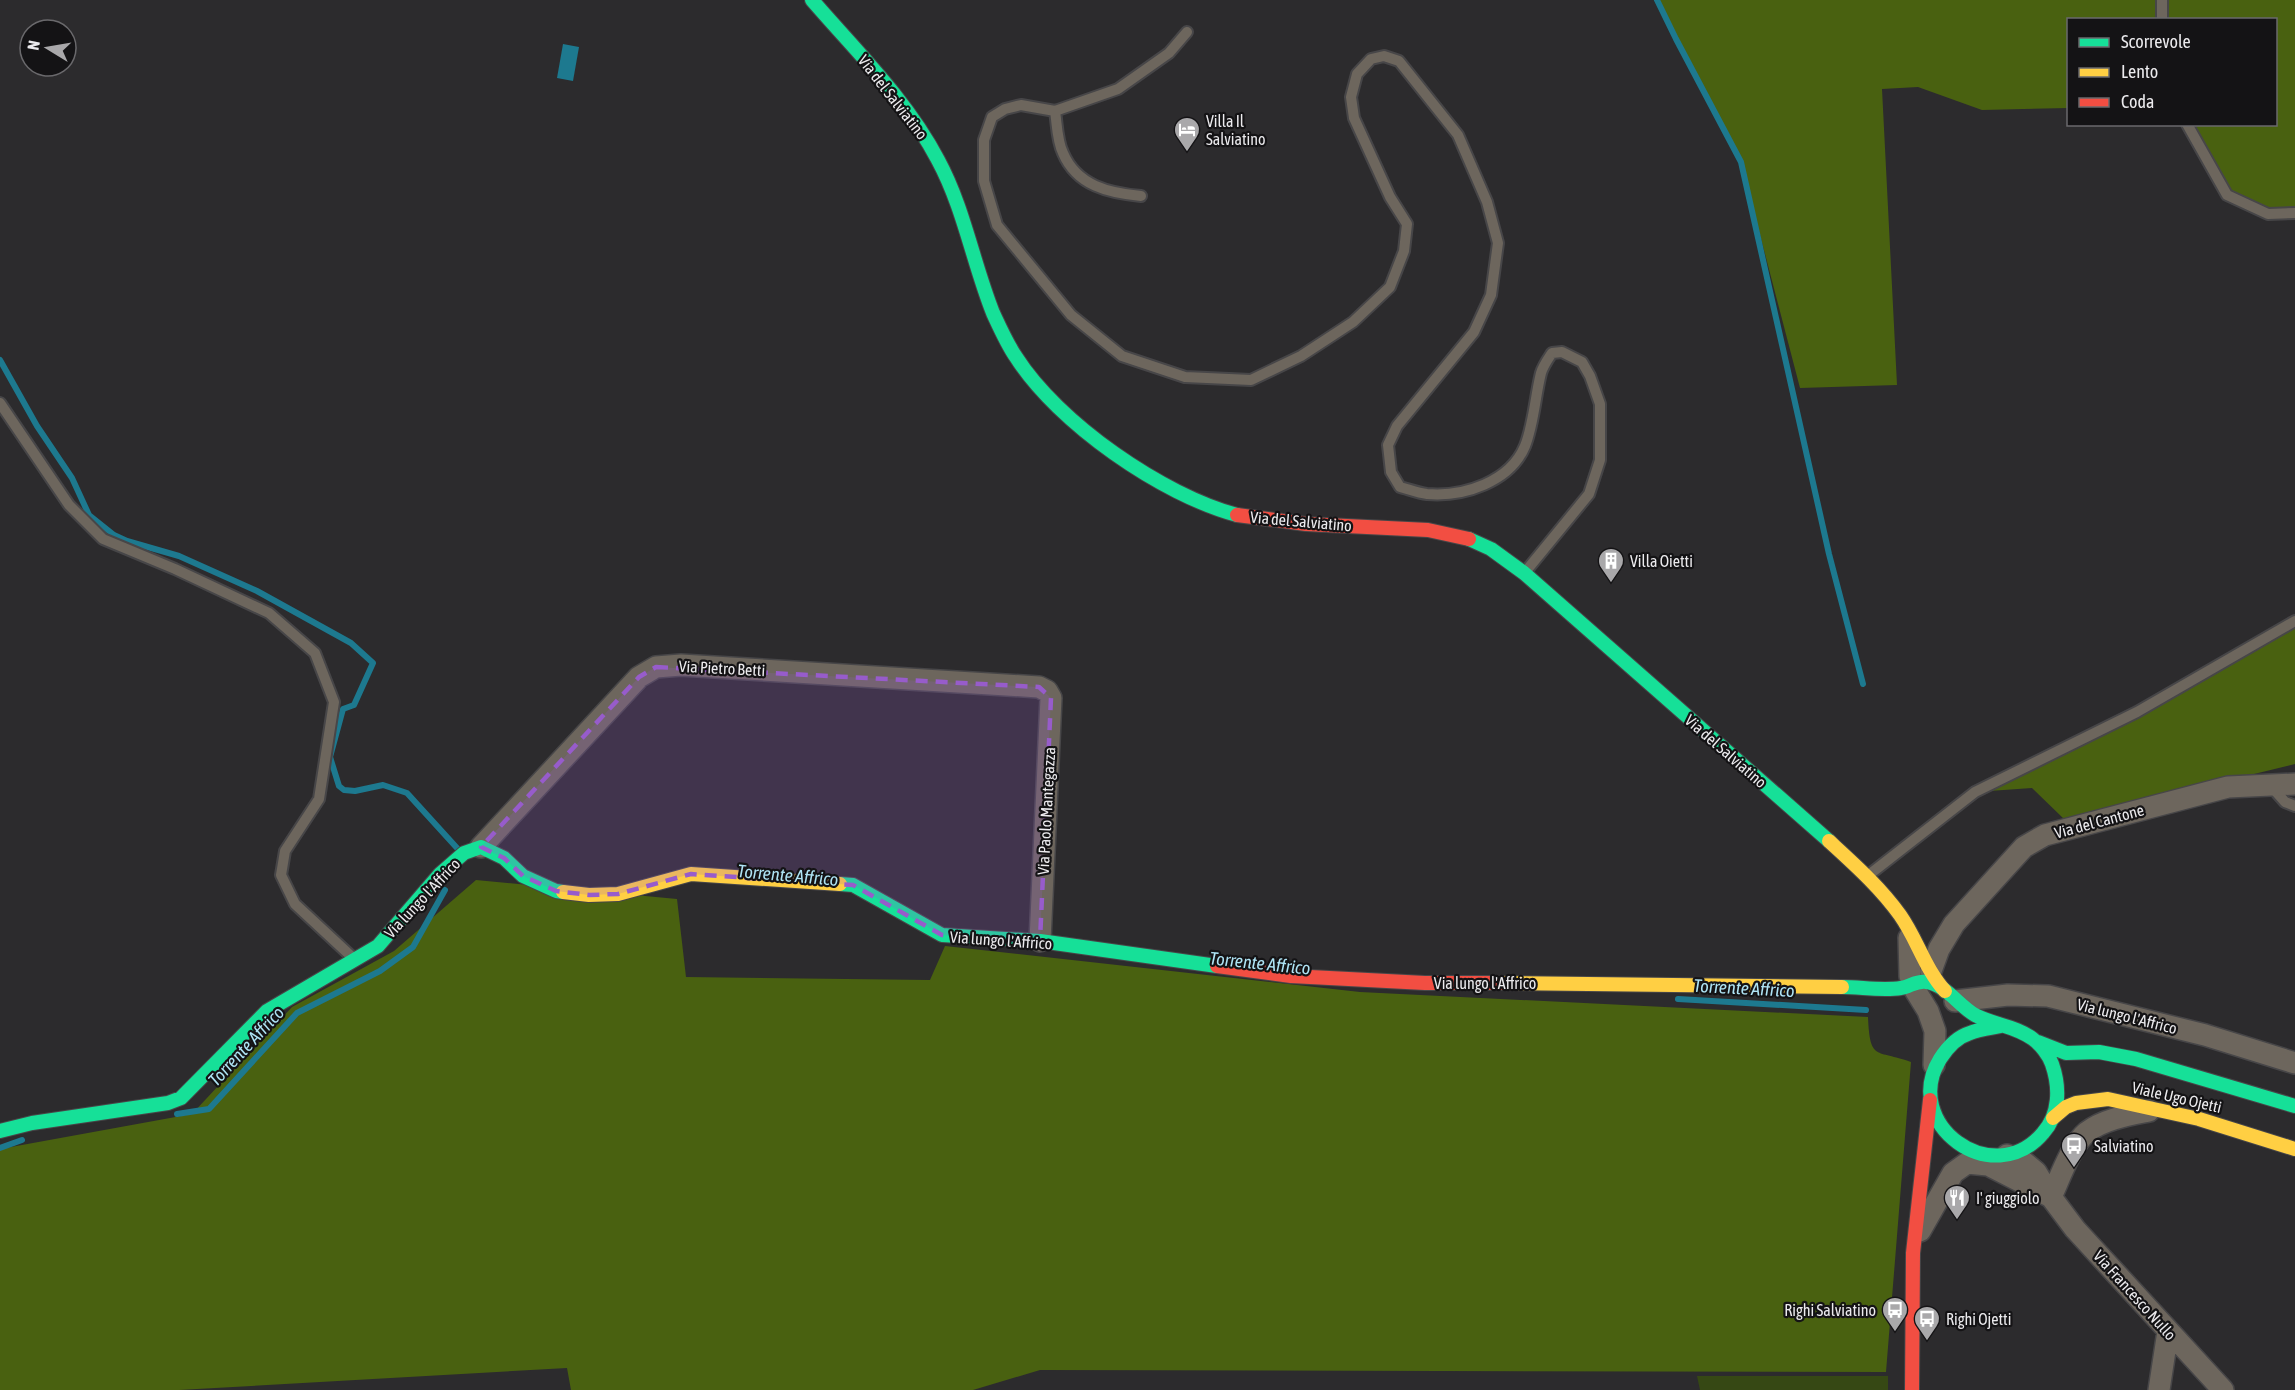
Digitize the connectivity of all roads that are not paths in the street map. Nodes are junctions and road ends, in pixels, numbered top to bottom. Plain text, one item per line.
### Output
1 (812, 0) edge
2 (2162, 0) edge
3 (2162, 18) edge
4 (1187, 32) dead end
5 (1054, 111) junction
6 (2188, 126) edge
7 (1141, 196) dead end
8 (2295, 213) edge
9 (0, 403) edge
10 (1524, 573) junction
11 (2295, 621) edge
12 (1039, 687) joint
13 (2295, 784) edge
14 (2269, 785) junction
15 (2295, 806) edge
16 (482, 847) junction
17 (1868, 876) junction
18 (1907, 925) junction
19 (1040, 941) junction
20 (354, 959) junction
21 (1931, 971) junction
22 (1912, 984) junction
23 (1950, 996) junction
24 (2001, 1026) junction
25 (2038, 1042) junction
26 (2295, 1063) edge
27 (1933, 1073) junction
28 (1930, 1097) junction
29 (2295, 1106) edge
30 (2158, 1108) junction
31 (2054, 1118) junction
32 (0, 1131) edge
33 (2038, 1139) junction
34 (2295, 1149) edge
35 (1969, 1155) junction
36 (2007, 1155) junction
37 (1920, 1181) junction
38 (2046, 1188) junction
39 (1913, 1253) junction
40 (2168, 1331) junction
41 (1912, 1390) edge
42 (2159, 1390) edge
43 (2223, 1390) edge

1 - 10 street, Via del Salviatino
2 - 3 lane
4 - 5 lane
5 - 7 lane
5 - 10 lane
6 - 8 lane
9 - 20 lane
10 - 17 street, Via del Salviatino
11 - 17 lane
12 - 16 street, Via Pietro Betti
12 - 19 street, Via Paolo Mantegazza
13 - 14 street, Via del Cantone
14 - 15 lane
14 - 21 street, Via del Cantone
16 - 19 street, Via lungo l'Affrico
16 - 20 street, Via lungo l'Affrico
17 - 18 street, Via del Salviatino
18 - 21 street, Via del Salviatino
18 - 22 street
19 - 22 street, Via lungo l'Affrico
20 - 32 street, Via lungo l'Affrico
21 - 23 street, Via del Salviatino
22 - 23 street, Via lungo l'Affrico
22 - 27 street, Via lungo l'Affrico
23 - 24 street, Via lungo l'Affrico
23 - 26 street, Via lungo l'Affrico
24 - 25 street, Via lungo l'Affrico
24 - 27 street, Via lungo l'Affrico
25 - 29 street, Via lungo l'Affrico
25 - 31 street
27 - 28 street, Via lungo l'Affrico
28 - 35 street, Via lungo l'Affrico
28 - 37 street
30 - 31 street, Viale Ugo Ojetti
30 - 34 street, Viale Ugo Ojetti
30 - 38 street
31 - 33 street
33 - 36 street
33 - 38 street, Via Francesco Nullo
35 - 36 street, Via lungo l'Affrico
35 - 37 street
35 - 38 street, Via Francesco Nullo
35 - 39 street
36 - 38 street, Via Francesco Nullo
37 - 39 street
38 - 40 street, Via Francesco Nullo
39 - 41 street
40 - 42 street
40 - 43 street, Via Francesco Nullo

